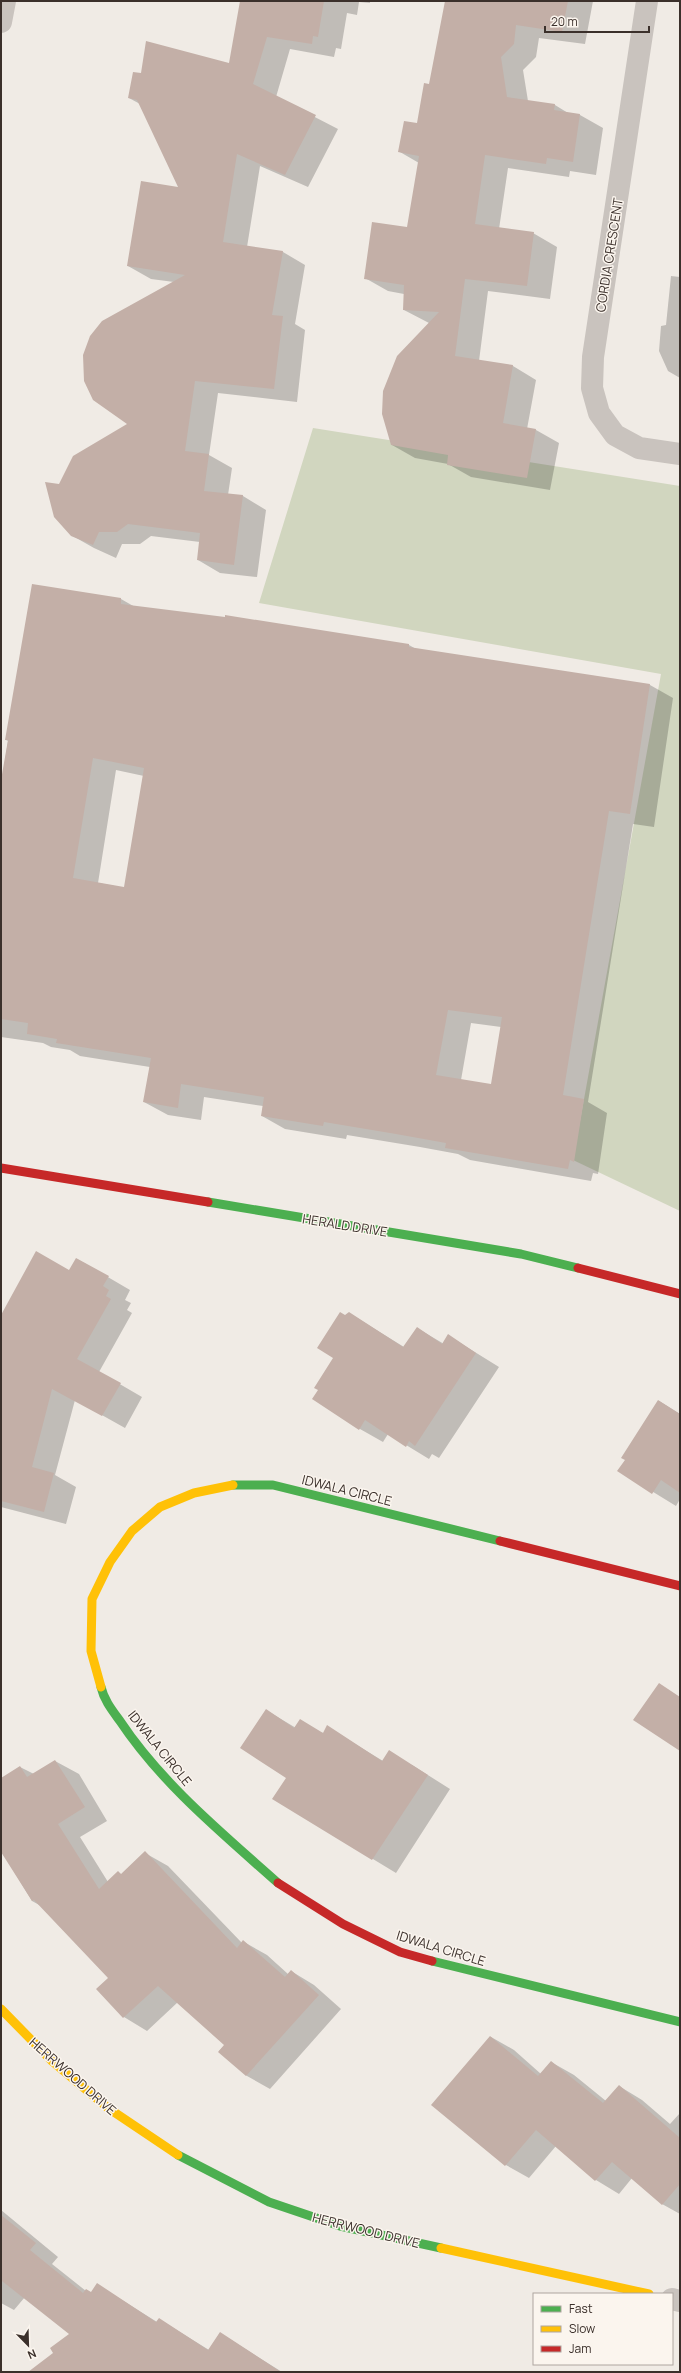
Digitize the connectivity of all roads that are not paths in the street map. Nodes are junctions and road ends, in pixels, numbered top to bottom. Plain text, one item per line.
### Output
1 (5, 1) edge
2 (647, 1) edge
3 (1, 22) edge
4 (680, 454) edge
5 (3, 1170) edge
6 (680, 1294) edge
7 (680, 1586) edge
8 (1, 2009) edge
9 (680, 2022) edge
10 (645, 2293) edge

1 - 3 street
2 - 4 street, CORDIA CRESCENT
5 - 6 street, HERALD DRIVE
7 - 9 street, IDWALA CIRCLE
8 - 10 street, HERRWOOD DRIVE

